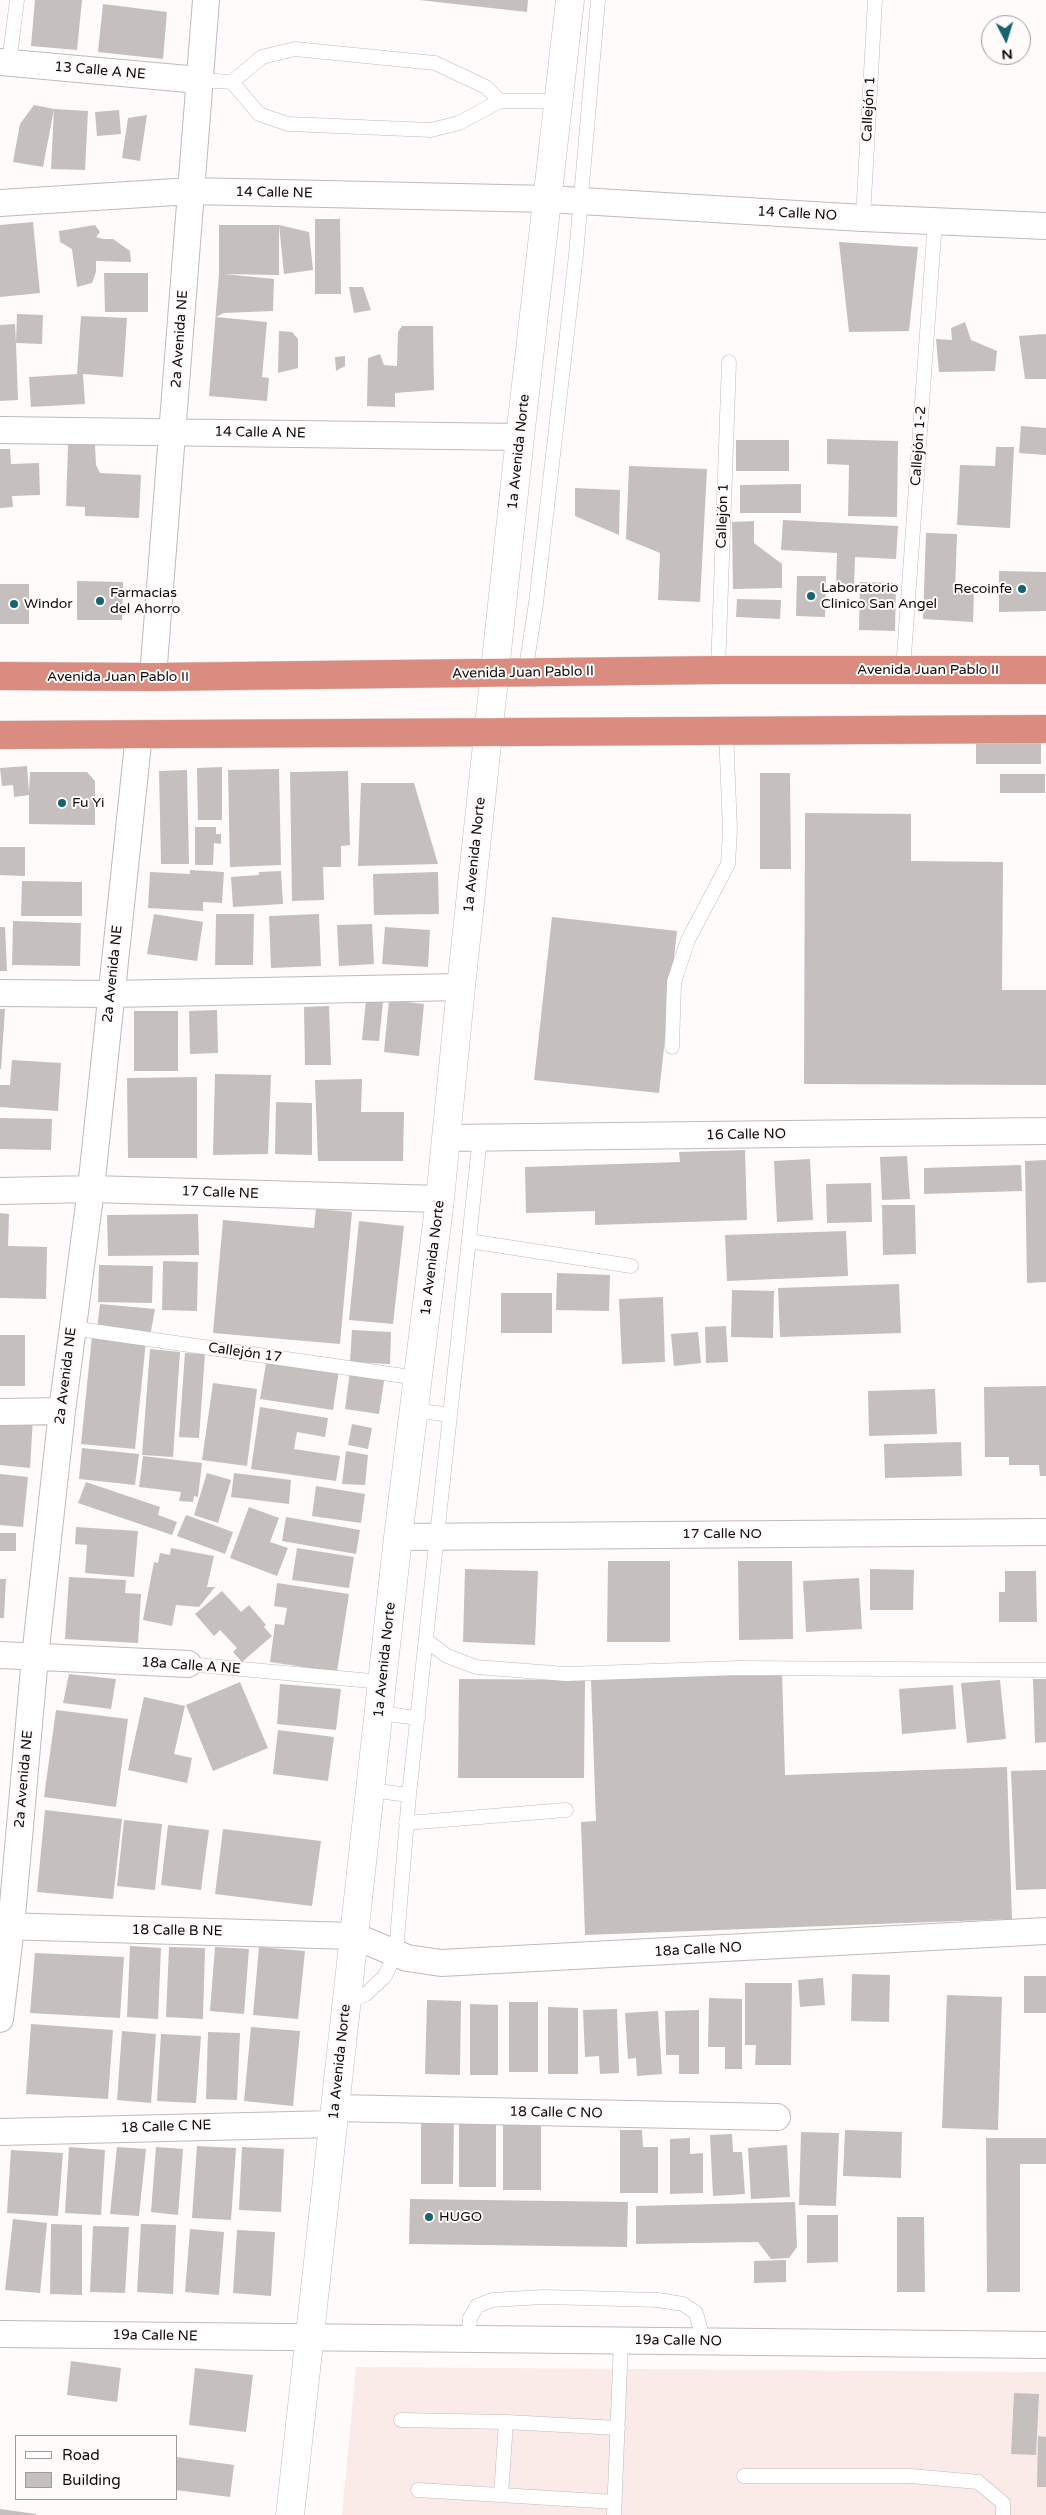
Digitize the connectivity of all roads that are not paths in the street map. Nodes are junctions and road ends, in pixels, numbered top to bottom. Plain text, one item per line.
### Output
1 (17, 0) edge
2 (206, 0) edge
3 (570, 0) edge
4 (598, 0) edge
5 (875, 0) edge
6 (5, 62) edge
7 (199, 80) junction
8 (232, 82) junction
9 (500, 101) junction
10 (560, 102) junction
11 (192, 191) junction
12 (548, 199) junction
13 (580, 201) junction
14 (0, 203) edge
15 (863, 218) junction
16 (935, 221) junction
17 (1046, 226) edge
18 (729, 362) dead end
19 (0, 430) edge
20 (173, 432) junction
21 (520, 437) junction
22 (718, 670) junction
23 (903, 670) junction
24 (1046, 670) edge
25 (496, 674) junction
26 (525, 674) junction
27 (0, 676) edge
28 (152, 677) junction
29 (1046, 729) edge
30 (726, 731) junction
31 (489, 732) junction
32 (138, 734) junction
33 (0, 735) edge
34 (461, 987) junction
35 (0, 993) edge
36 (111, 994) junction
37 (672, 1047) dead end
38 (1046, 1131) edge
39 (446, 1138) junction
40 (480, 1138) junction
41 (91, 1189) junction
42 (0, 1191) edge
43 (440, 1199) junction
44 (469, 1241) junction
45 (631, 1266) dead end
46 (72, 1328) junction
47 (418, 1378) junction
48 (414, 1410) junction
49 (62, 1411) junction
50 (0, 1412) edge
51 (450, 1415) junction
52 (1046, 1532) edge
53 (398, 1537) junction
54 (437, 1537) junction
55 (426, 1640) junction
56 (0, 1656) edge
57 (35, 1657) junction
58 (188, 1664) joint
59 (1046, 1670) edge
60 (382, 1682) junction
61 (379, 1713) junction
62 (418, 1718) junction
63 (370, 1790) junction
64 (409, 1795) junction
65 (566, 1810) dead end
66 (406, 1823) junction
67 (5, 1927) edge
68 (1046, 1931) edge
69 (354, 1936) junction
70 (396, 1952) junction
71 (346, 2003) junction
72 (0, 2019) edge
73 (334, 2116) junction
74 (777, 2117) dead end
75 (0, 2132) edge
76 (0, 2334) edge
77 (310, 2338) junction
78 (468, 2339) junction
79 (622, 2341) junction
80 (704, 2342) junction
81 (1046, 2345) edge
82 (401, 2420) dead end
83 (506, 2422) junction
84 (618, 2428) junction
85 (744, 2476) dead end
86 (418, 2490) dead end
87 (501, 2495) junction
88 (615, 2509) edge
89 (290, 2515) edge
90 (1003, 2515) edge

1 - 6 lane
2 - 7 street, 2a Avenida NE
3 - 10 street, 1a Avenida Norte
4 - 13 lane
5 - 15 lane, Callejón 1
6 - 7 street, 13 Calle A NE
7 - 8 lane
7 - 11 street, 2a Avenida NE
8 - 9 lane
8 - 9 lane
9 - 10 lane
10 - 12 street, 1a Avenida Norte
11 - 12 street, 14 Calle NE
11 - 14 street, 14 Calle NE
11 - 20 street, 2a Avenida NE
12 - 13 street, 14 Calle NO
12 - 21 street, 1a Avenida Norte
13 - 15 street, 14 Calle NO
13 - 26 lane
15 - 16 street, 14 Calle NO
16 - 17 street, 14 Calle NO
16 - 23 lane, Callejón 1-2
18 - 22 lane, Callejón 1
19 - 20 street, 14 Calle A NE
20 - 21 street, 14 Calle A NE
20 - 28 street, 2a Avenida NE
21 - 25 street, 1a Avenida Norte
22 - 23 highway, Avenida Juan Pablo II
22 - 26 highway, Avenida Juan Pablo II
23 - 24 highway, Avenida Juan Pablo II
25 - 26 highway, Avenida Juan Pablo II
25 - 28 highway, Avenida Juan Pablo II
25 - 31 street, 1a Avenida Norte
27 - 28 highway, Avenida Juan Pablo II
29 - 30 highway
30 - 31 highway
30 - 37 lane
31 - 32 highway
31 - 34 street, 1a Avenida Norte
32 - 33 highway
32 - 36 street, 2a Avenida NE
34 - 36 street
34 - 39 street, 1a Avenida Norte
35 - 36 street
36 - 41 street, 2a Avenida NE
38 - 40 street, 16 Calle NO
39 - 40 street, 16 Calle NO
39 - 43 street, 1a Avenida Norte
40 - 44 lane
41 - 42 street, 17 Calle NE
41 - 43 street, 17 Calle NE
41 - 46 street, 2a Avenida NE
43 - 47 street, 1a Avenida Norte
44 - 45 lane
44 - 51 lane
46 - 47 lane, Callejón 17
46 - 49 street, 2a Avenida NE
47 - 48 street, 1a Avenida Norte
48 - 51 lane
48 - 53 street, 1a Avenida Norte
49 - 50 street
49 - 57 street, 2a Avenida NE
51 - 54 lane
52 - 54 street, 17 Calle NO
53 - 54 street, 17 Calle NO
53 - 60 street, 1a Avenida Norte
54 - 55 lane
55 - 59 lane
55 - 62 lane
56 - 57 street, 18a Calle A NE
57 - 58 street, 18a Calle A NE
57 - 67 street, 2a Avenida NE
58 - 60 lane, 18a Calle A NE
60 - 61 street, 1a Avenida Norte
61 - 62 lane
61 - 63 street, 1a Avenida Norte
62 - 64 lane
63 - 64 lane
63 - 69 street, 1a Avenida Norte
64 - 66 lane
65 - 66 lane
66 - 70 lane
67 - 69 street, 18 Calle B NE
67 - 72 street, 2a Avenida NE
68 - 70 street, 18a Calle NO
69 - 70 street, 18a Calle NO
69 - 71 street, 1a Avenida Norte
70 - 71 lane
71 - 73 street, 1a Avenida Norte
73 - 74 street, 18 Calle C NO
73 - 75 street, 18 Calle C NE
73 - 77 street, 1a Avenida Norte
76 - 77 street, 19a Calle NE
77 - 78 street, 19a Calle NO
77 - 89 street, 1a Avenida Norte
78 - 79 street, 19a Calle NO
78 - 80 lane
79 - 80 street, 19a Calle NO
79 - 84 lane
80 - 81 street, 19a Calle NO
82 - 83 lane
83 - 84 lane
83 - 87 lane
84 - 88 lane
85 - 90 lane
86 - 87 lane
87 - 88 lane

